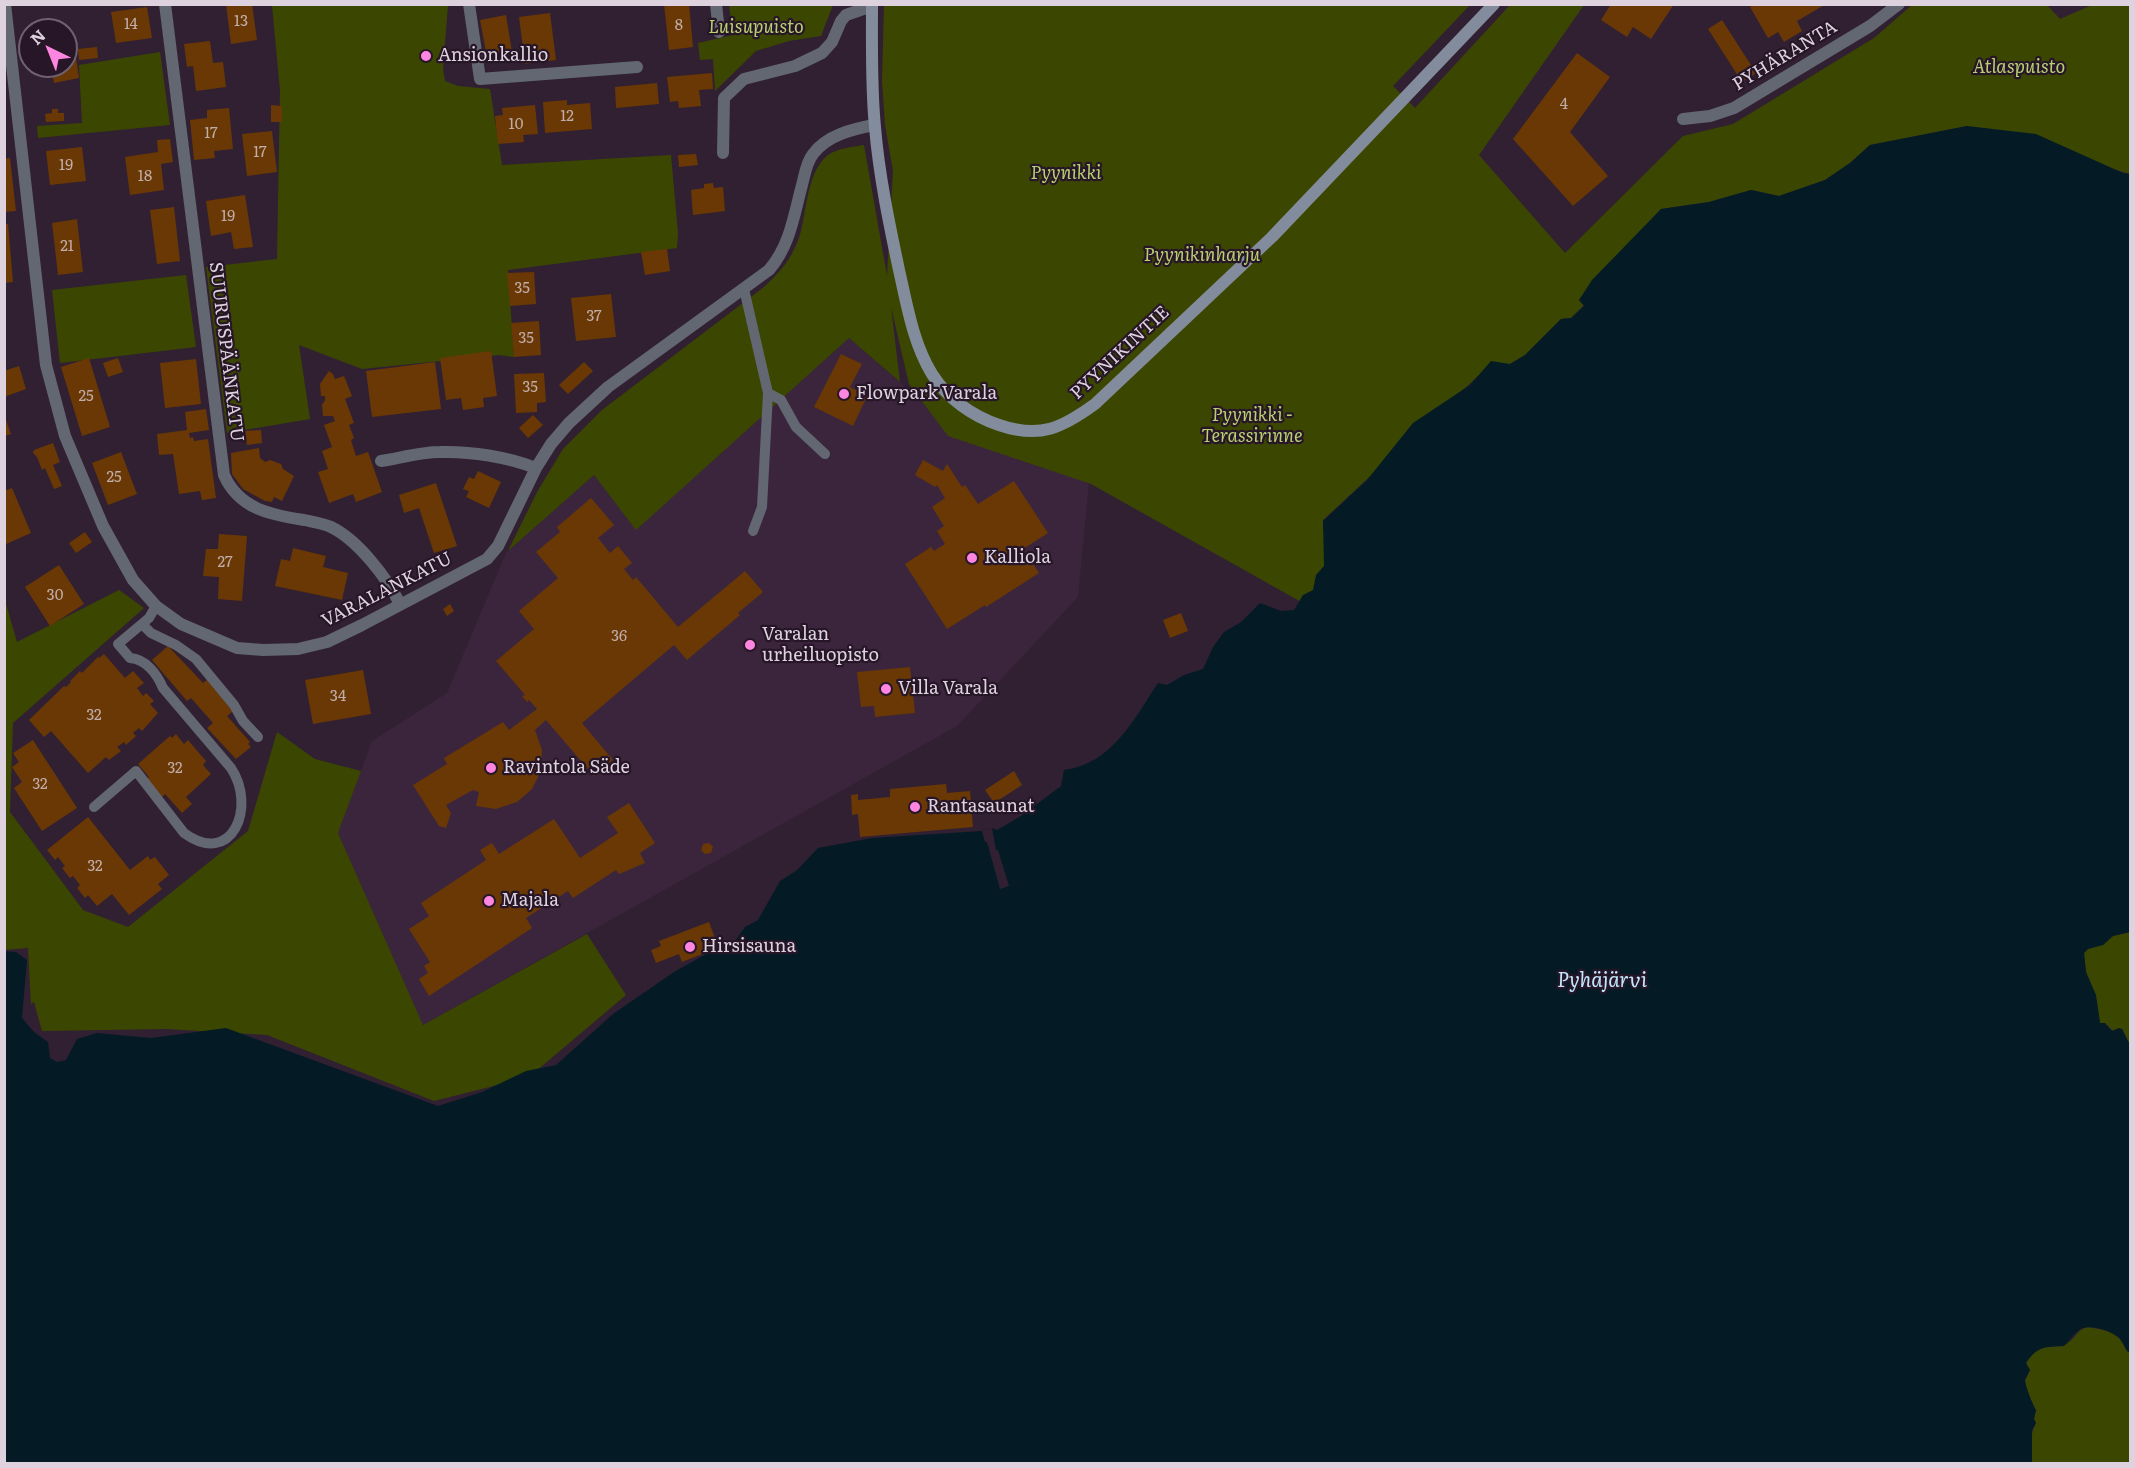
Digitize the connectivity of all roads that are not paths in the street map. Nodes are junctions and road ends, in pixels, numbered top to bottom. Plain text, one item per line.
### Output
1 (5, 4) edge
2 (165, 4) edge
3 (469, 4) edge
4 (716, 4) edge
5 (1494, 4) edge
6 (1899, 4) edge
7 (872, 5) edge
8 (719, 32) dead end
9 (637, 68) dead end
10 (1683, 119) dead end
11 (874, 125) junction
12 (723, 153) dead end
13 (744, 289) junction
14 (768, 393) junction
15 (825, 454) dead end
16 (381, 461) dead end
17 (536, 468) junction
18 (753, 531) dead end
19 (400, 604) junction
20 (156, 606) junction
21 (142, 624) junction
22 (258, 737) dead end
23 (94, 807) dead end

1 - 20 street, VARALANKATU
2 - 19 street, SUURUSPÄÄNKATU
3 - 9 street
4 - 8 street
5 - 11 street, PYYNIKINTIE
6 - 10 street, PYHÄRANTA
7 - 11 street, PYYNIKINTIE
7 - 12 street
11 - 13 street, VARALANKATU
13 - 14 lane
13 - 17 street, VARALANKATU
14 - 15 lane
14 - 18 lane
16 - 17 street
17 - 19 street, VARALANKATU
19 - 20 street, VARALANKATU
20 - 21 lane
21 - 22 lane
21 - 23 lane

